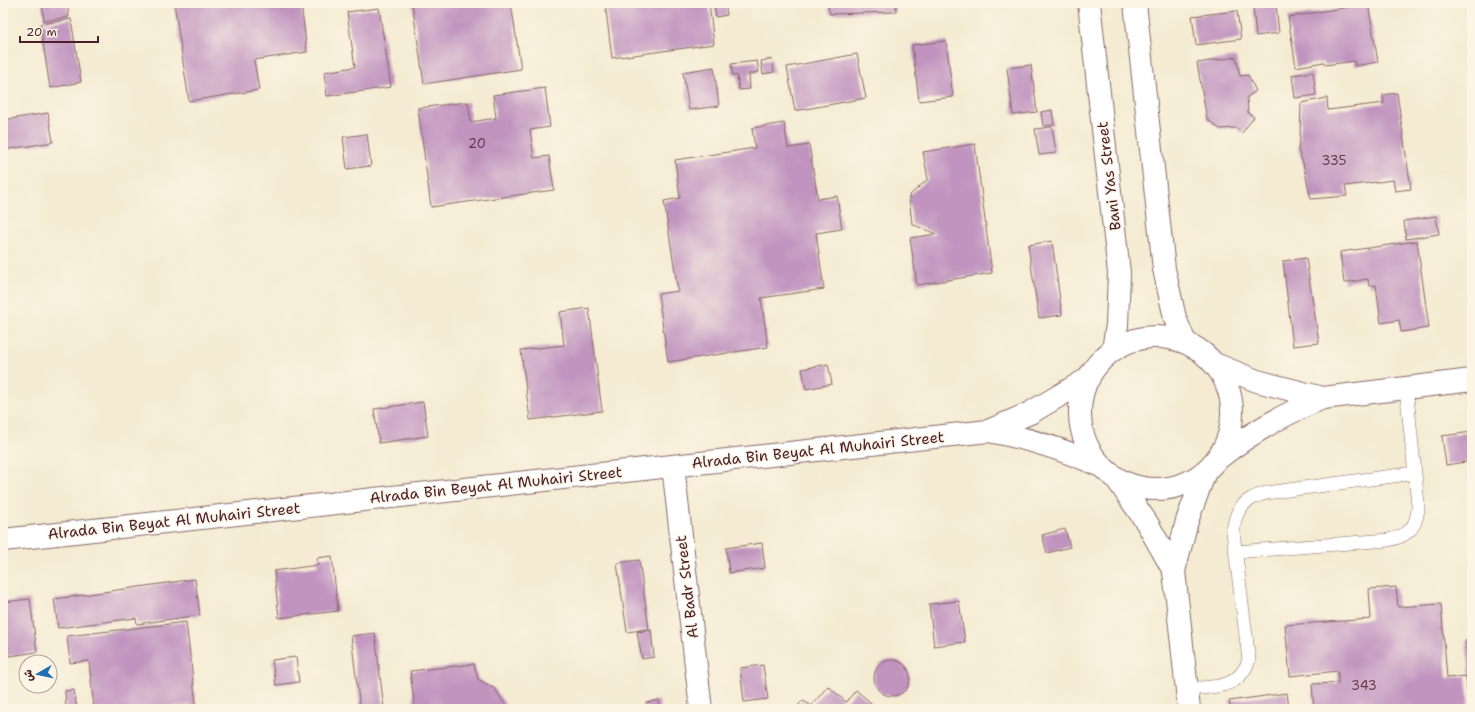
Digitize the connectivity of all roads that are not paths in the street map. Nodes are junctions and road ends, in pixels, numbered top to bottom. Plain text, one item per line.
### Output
1 (1089, 3) edge
2 (1135, 3) edge
3 (1185, 342) junction
4 (1113, 350) junction
5 (1215, 364) junction
6 (1089, 378) junction
7 (1472, 380) edge
8 (1406, 387) junction
9 (1323, 398) junction
10 (988, 431) junction
11 (1212, 465) junction
12 (673, 466) junction
13 (1108, 472) junction
14 (1415, 473) junction
15 (3, 540) edge
16 (1235, 552) junction
17 (1174, 571) junction
18 (1188, 699) edge
19 (701, 709) edge

1 - 4 street, Bani Yas Street
2 - 3 street
3 - 4 street
3 - 5 street
4 - 6 street
5 - 9 street
5 - 11 street
6 - 10 street, Alrada Bin Beyat Al Muhairi Street
6 - 13 street
7 - 8 street
8 - 9 street
8 - 14 lane
9 - 11 street
10 - 12 street, Alrada Bin Beyat Al Muhairi Street
10 - 13 street, Alrada Bin Beyat Al Muhairi Street
11 - 13 street, Alrada Bin Beyat Al Muhairi Street
11 - 17 street
12 - 15 street, Alrada Bin Beyat Al Muhairi Street
12 - 19 street, Al Badr Street
13 - 17 street
14 - 16 lane
14 - 16 lane
16 - 18 lane
17 - 18 street

